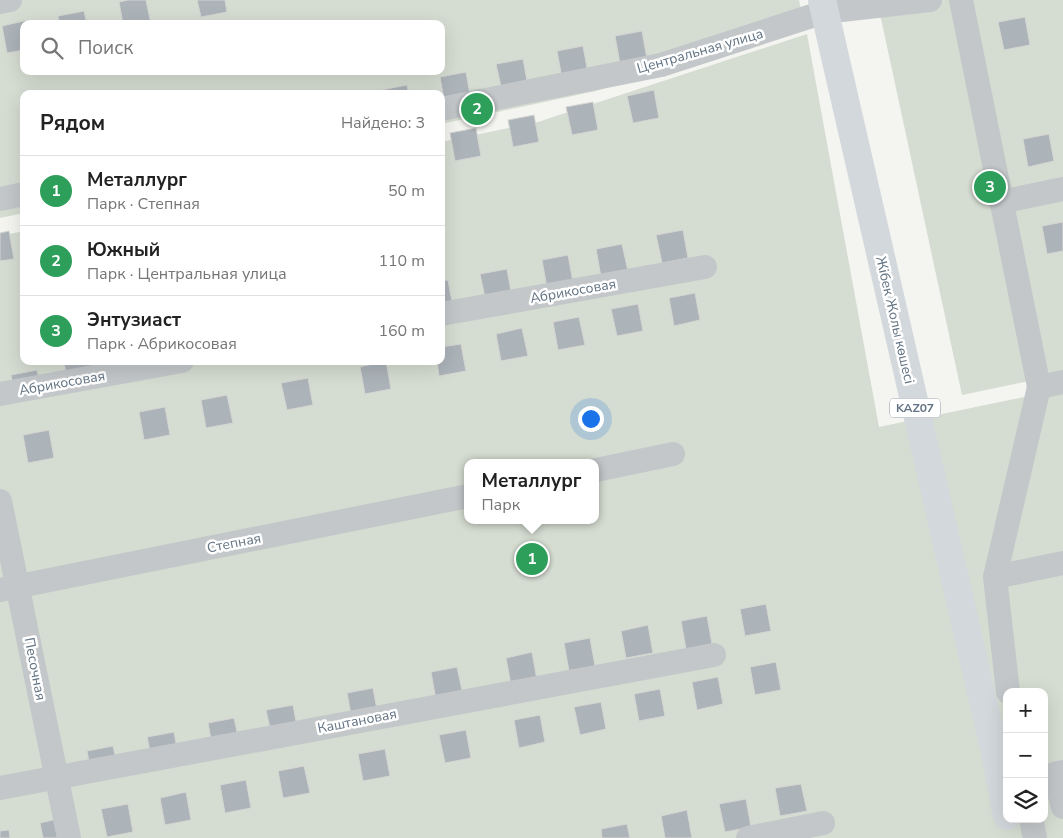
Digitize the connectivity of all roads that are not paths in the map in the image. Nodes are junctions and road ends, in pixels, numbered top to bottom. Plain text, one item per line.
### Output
1 (10, 0) edge
2 (930, 0) edge
3 (961, 0) edge
4 (0, 2) edge
5 (823, 6) edge
6 (445, 108) edge
7 (1063, 189) edge
8 (20, 195) edge
9 (0, 199) edge
10 (1001, 202) junction
11 (705, 267) dead end
12 (445, 313) edge
13 (160, 365) edge
14 (1063, 382) edge
15 (1040, 387) junction
16 (0, 394) edge
17 (673, 454) dead end
18 (599, 469) edge
19 (464, 497) edge
20 (0, 500) edge
21 (1063, 563) edge
22 (995, 577) junction
23 (9, 588) edge
24 (714, 655) dead end
25 (1008, 688) edge
26 (1058, 773) edge
27 (56, 777) junction
28 (0, 788) edge
29 (1003, 796) edge
30 (1063, 807) edge
31 (822, 823) dead end
32 (1008, 823) edge
33 (1032, 823) edge
34 (69, 838) edge
35 (748, 838) edge
36 (1011, 838) edge
37 (1035, 838) edge

1 - 4 street
2 - 5 street, Центральная улица
3 - 10 street
5 - 6 street, Центральная улица
5 - 29 highway, Жібек Жолы көшесі / KAZ07
7 - 10 street
8 - 9 street
10 - 15 street
11 - 12 street, Абрикосовая
13 - 16 street, Абрикосовая
14 - 15 street
15 - 22 street
17 - 18 street
19 - 23 street, Степная
20 - 23 street, Песочная
21 - 22 street
22 - 25 street
23 - 27 street, Песочная
24 - 27 street, Каштановая
26 - 30 street
27 - 28 street, Каштановая
27 - 34 street, Песочная
31 - 35 street
32 - 36 highway, Жібек Жолы көшесі / KAZ07
33 - 37 street

